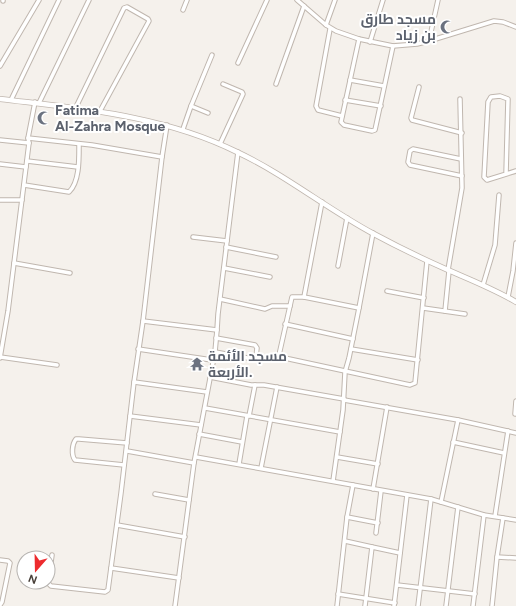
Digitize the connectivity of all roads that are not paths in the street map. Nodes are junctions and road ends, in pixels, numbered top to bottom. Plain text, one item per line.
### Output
1 (39, 0) edge
2 (59, 0) edge
3 (89, 0) edge
4 (187, 0) edge
5 (267, 0) edge
6 (297, 0) edge
7 (335, 0) edge
8 (383, 0) edge
9 (438, 0) edge
10 (304, 6) junction
11 (183, 10) dead end
12 (326, 25) junction
13 (516, 28) edge
14 (330, 29) junction
15 (359, 39) junction
16 (429, 41) junction
17 (370, 42) junction
18 (393, 46) junction
19 (212, 55) dead end
20 (238, 63) dead end
21 (0, 66) edge
22 (350, 80) junction
23 (223, 84) dead end
24 (276, 84) dead end
25 (384, 86) junction
26 (419, 87) dead end
27 (0, 99) edge
28 (460, 99) dead end
29 (11, 100) junction
30 (345, 100) junction
31 (37, 103) junction
32 (191, 106) junction
33 (381, 106) junction
34 (76, 107) junction
35 (100, 111) junction
36 (208, 113) dead end
37 (342, 116) junction
38 (167, 125) junction
39 (183, 129) junction
40 (462, 133) junction
41 (28, 138) junction
42 (0, 140) edge
43 (29, 143) junction
44 (80, 144) junction
45 (220, 144) junction
46 (238, 152) junction
47 (162, 158) junction
48 (462, 159) junction
49 (27, 161) junction
50 (0, 164) edge
51 (26, 167) junction
52 (78, 168) junction
53 (516, 171) edge
54 (506, 174) junction
55 (462, 176) junction
56 (24, 185) junction
57 (499, 195) dead end
58 (0, 200) edge
59 (22, 200) junction
60 (322, 202) junction
61 (347, 218) junction
62 (373, 233) junction
63 (193, 237) dead end
64 (227, 241) junction
65 (516, 243) edge
66 (226, 247) junction
67 (276, 257) dead end
68 (427, 261) junction
69 (14, 263) junction
70 (338, 266) dead end
71 (224, 268) junction
72 (449, 270) junction
73 (70, 273) dead end
74 (270, 277) dead end
75 (483, 285) junction
76 (387, 292) dead end
77 (304, 297) junction
78 (508, 297) junction
79 (424, 298) junction
80 (220, 299) junction
81 (516, 302) edge
82 (290, 306) junction
83 (359, 308) junction
84 (423, 308) junction
85 (445, 311) junction
86 (465, 314) dead end
87 (143, 320) junction
88 (285, 324) junction
89 (218, 330) junction
90 (216, 338) junction
91 (353, 339) junction
92 (351, 348) junction
93 (138, 349) junction
94 (1, 351) edge
95 (214, 352) junction
96 (0, 358) edge
97 (212, 360) junction
98 (418, 360) junction
99 (57, 364) dead end
100 (345, 372) junction
101 (210, 377) junction
102 (134, 382) junction
103 (255, 386) junction
104 (277, 387) junction
105 (207, 392) junction
106 (344, 399) junction
107 (516, 401) edge
108 (387, 407) junction
109 (205, 408) junction
110 (515, 414) dead end
111 (130, 416) junction
112 (248, 416) junction
113 (270, 420) junction
114 (458, 420) junction
115 (201, 425) junction
116 (508, 431) junction
117 (340, 432) junction
118 (516, 433) edge
119 (199, 434) junction
120 (242, 442) junction
121 (453, 442) junction
122 (127, 443) junction
123 (126, 451) junction
124 (504, 453) junction
125 (196, 457) junction
126 (337, 457) junction
127 (194, 463) junction
128 (239, 464) junction
129 (378, 464) junction
130 (124, 465) junction
131 (261, 468) junction
132 (332, 481) junction
133 (353, 485) junction
134 (373, 489) junction
135 (381, 491) junction
136 (155, 494) dead end
137 (407, 495) junction
138 (431, 499) junction
139 (189, 500) junction
140 (441, 502) junction
141 (458, 507) junction
142 (484, 514) junction
143 (495, 516) junction
144 (348, 517) junction
145 (503, 518) junction
146 (516, 520) edge
147 (378, 523) junction
148 (117, 525) junction
149 (376, 533) dead end
150 (185, 537) junction
151 (345, 541) junction
152 (372, 547) junction
153 (400, 553) junction
154 (497, 557) junction
155 (516, 558) edge
156 (0, 560) edge
157 (111, 568) junction
158 (178, 578) junction
159 (396, 585) junction
160 (56, 587) edge
161 (420, 587) junction
162 (448, 591) junction
163 (338, 594) junction
164 (474, 594) junction
165 (2, 598) edge
166 (366, 598) junction
167 (395, 604) edge
168 (0, 605) edge
169 (175, 606) edge
170 (337, 606) edge
171 (365, 606) edge
172 (418, 606) edge
173 (446, 606) edge
174 (473, 606) edge
175 (492, 606) edge

1 - 21 street
2 - 29 street
3 - 31 street
4 - 11 street
5 - 20 street
6 - 10 street
7 - 12 street
8 - 17 street
9 - 16 street
10 - 12 street
10 - 24 street
12 - 14 street
13 - 16 street
14 - 15 street
14 - 37 street
15 - 17 street
15 - 22 street
16 - 18 street
17 - 18 street
18 - 25 street
19 - 32 street
22 - 25 street
22 - 30 street
23 - 45 street
25 - 33 street
26 - 40 street
27 - 29 street
28 - 40 street
29 - 31 street
30 - 33 street
30 - 37 street
31 - 34 street
31 - 41 street
32 - 36 street
32 - 39 street
33 - 37 street
34 - 35 street
34 - 35 street
35 - 38 street
38 - 39 street
38 - 47 street
39 - 45 street
40 - 48 street
41 - 43 street
41 - 44 street
42 - 43 street
43 - 49 street
44 - 47 street
44 - 52 street
45 - 46 street
46 - 60 street
46 - 64 street
47 - 87 street
48 - 55 street
48 - 55 street
49 - 51 street
49 - 52 street
50 - 51 street
51 - 56 street
52 - 56 street
53 - 54 street
54 - 54 street
55 - 72 street
56 - 59 street
57 - 75 street
58 - 59 street
59 - 69 street
60 - 61 street
60 - 77 street
61 - 62 street
61 - 70 street
62 - 68 street
62 - 83 street
63 - 64 street
64 - 66 street
65 - 78 street
66 - 67 street
66 - 71 street
68 - 72 street
68 - 79 street
69 - 73 street
69 - 94 street
71 - 74 street
71 - 80 street
72 - 75 street
72 - 85 street
75 - 78 street
76 - 79 street
77 - 82 street
77 - 83 street
78 - 81 street
79 - 84 street
80 - 82 street
80 - 89 street
82 - 88 street
83 - 91 street
84 - 85 street
84 - 98 street
85 - 86 street
87 - 89 street
87 - 93 street
88 - 91 street
88 - 100 street
89 - 90 street
90 - 95 street
90 - 95 street
91 - 92 street
92 - 98 street
92 - 100 street
93 - 97 street
93 - 102 street
94 - 96 street
95 - 97 street
96 - 99 street
97 - 101 street
98 - 100 street
100 - 106 street
101 - 103 street
101 - 105 street
102 - 105 street
102 - 111 street
103 - 104 street
103 - 112 street
104 - 106 street
104 - 113 street
105 - 109 street
106 - 108 street
106 - 117 street
107 - 110 street
108 - 114 street
108 - 129 street
109 - 112 street
109 - 115 street
111 - 115 street
111 - 122 street
112 - 113 street
112 - 120 street
113 - 117 street
113 - 131 street
114 - 116 street
114 - 121 street
115 - 119 street
116 - 118 street
116 - 124 street
117 - 126 street
119 - 120 street
119 - 125 street
120 - 128 street
121 - 124 street
121 - 140 street
122 - 123 street
122 - 130 street
123 - 127 street
123 - 130 street
124 - 143 street
125 - 127 street
125 - 128 street
126 - 129 street
126 - 132 street
127 - 139 street
128 - 131 street
129 - 134 street
130 - 148 street
131 - 132 street
132 - 133 street
133 - 134 street
133 - 144 street
134 - 135 street
135 - 137 street
135 - 147 street
136 - 139 street
137 - 138 street
137 - 153 street
138 - 140 street
138 - 161 street
139 - 150 street
140 - 141 street
141 - 142 street
141 - 162 street
142 - 143 street
142 - 164 street
143 - 145 street
144 - 147 street
144 - 151 street
145 - 146 street
145 - 154 street
147 - 149 street
148 - 150 street
148 - 157 street
150 - 158 street
151 - 152 street
151 - 163 street
152 - 153 street
152 - 166 street
153 - 159 street
154 - 155 street
154 - 175 street
156 - 165 street
157 - 158 street
157 - 160 street
158 - 169 street
159 - 161 street
159 - 167 street
161 - 162 street
161 - 172 street
162 - 164 street
162 - 173 street
163 - 166 street
163 - 170 street
164 - 174 street
165 - 168 street
166 - 167 street
166 - 171 street

